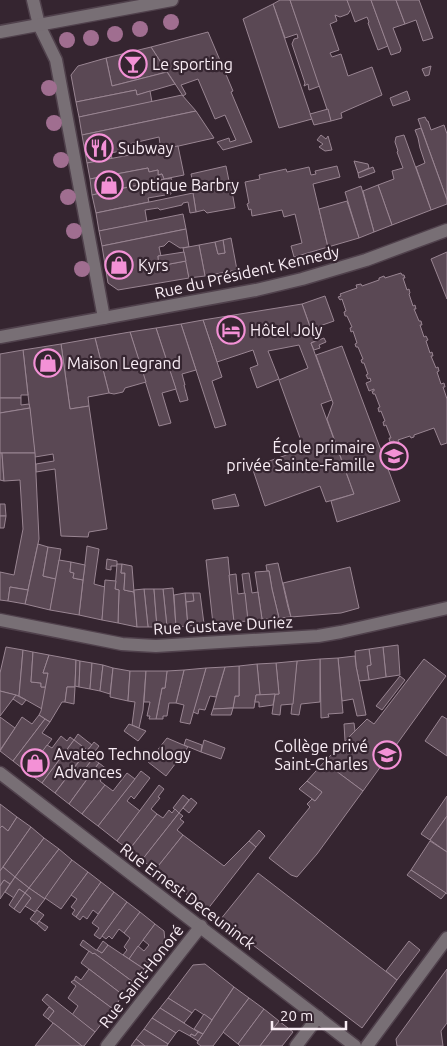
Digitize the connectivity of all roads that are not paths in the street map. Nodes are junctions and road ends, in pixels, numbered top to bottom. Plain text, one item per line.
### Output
1 (33, 0) edge
2 (172, 0) edge
3 (39, 25) junction
4 (0, 32) edge
5 (447, 230) edge
6 (104, 318) junction
7 (0, 337) edge
8 (447, 608) edge
9 (0, 620) edge
10 (0, 773) edge
11 (200, 926) junction
12 (447, 938) edge
13 (318, 1017) junction
14 (106, 1046) edge
15 (296, 1046) edge
16 (356, 1046) edge
17 (367, 1046) edge

1 - 3 street
2 - 3 street
3 - 4 street
3 - 6 street
5 - 6 street, Rue du Président Kennedy
6 - 7 street, Rue du Président Kennedy
8 - 9 street, Rue Gustave Duriez
10 - 11 street, Rue Ernest Deceuninck
11 - 13 street, Rue Ernest Deceuninck
11 - 14 street, Rue Saint-Honoré
12 - 17 street
13 - 15 street
13 - 16 street, Rue Ernest Deceuninck

